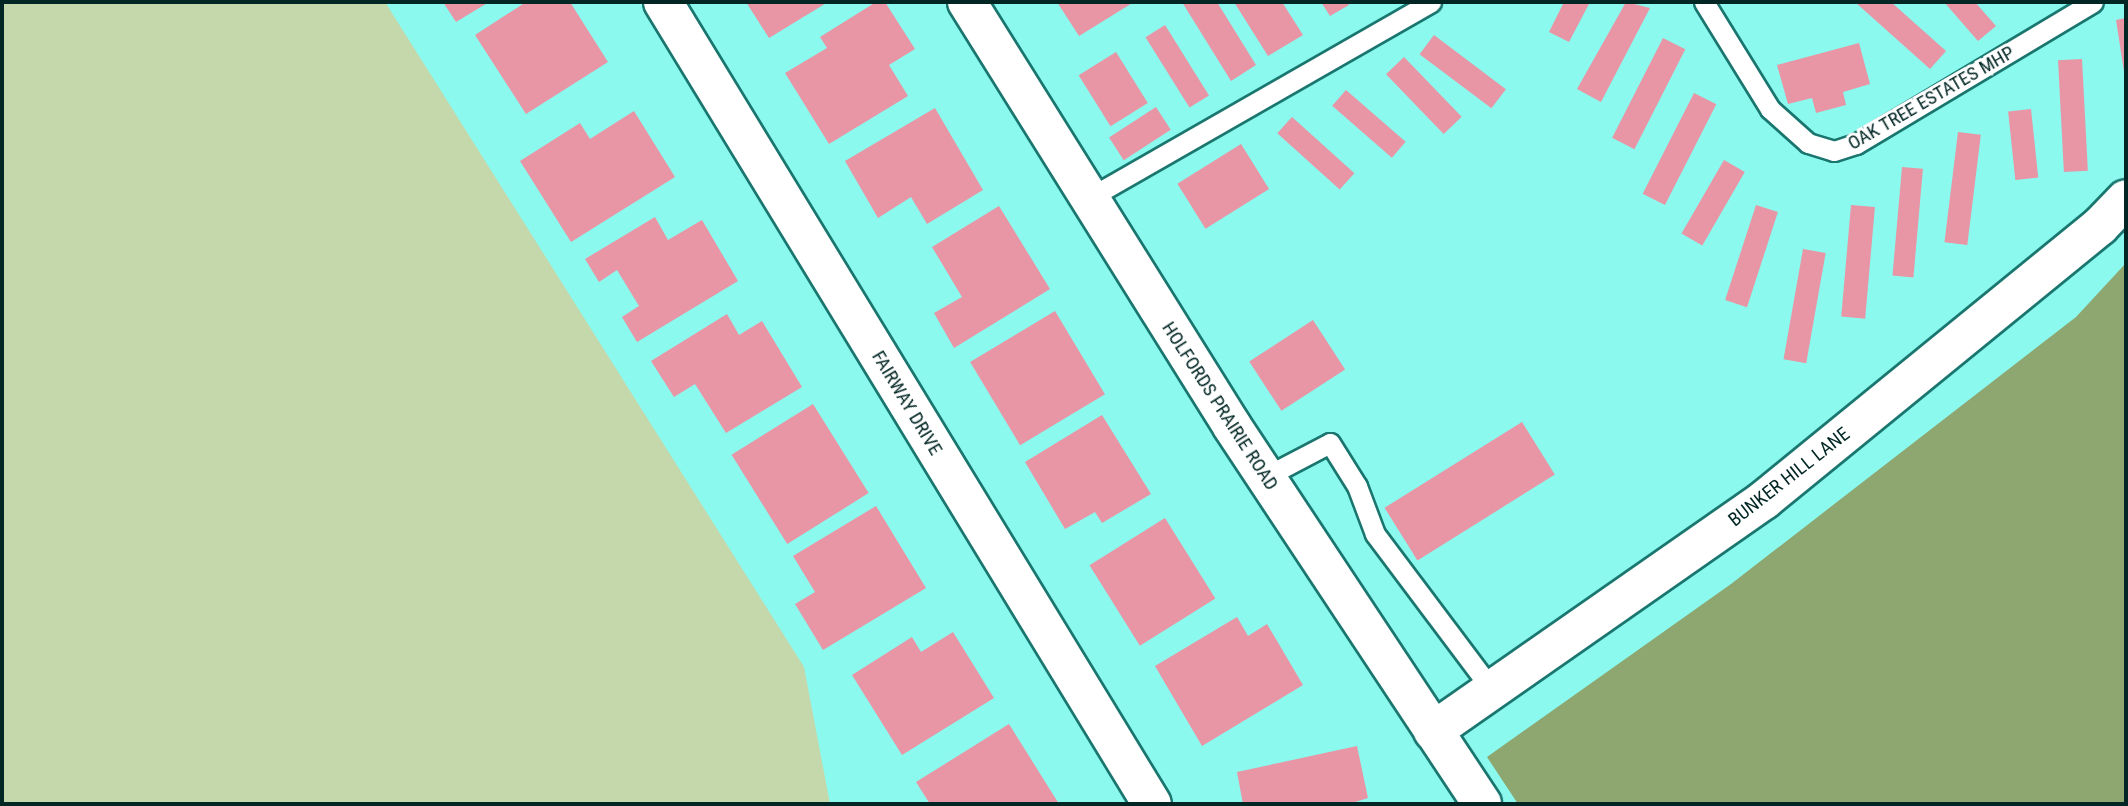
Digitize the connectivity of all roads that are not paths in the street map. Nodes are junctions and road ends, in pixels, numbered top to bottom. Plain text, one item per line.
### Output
1 (663, 2) edge
2 (967, 2) edge
3 (1431, 2) edge
4 (1704, 2) edge
5 (2093, 2) edge
6 (1090, 198) junction
7 (2126, 199) edge
8 (1265, 477) junction
9 (1492, 690) junction
10 (1433, 732) junction
11 (1152, 804) edge
12 (1482, 804) edge

1 - 11 street, FAIRWAY DRIVE
2 - 6 street, HOLFORDS PRAIRIE ROAD
3 - 6 lane
4 - 5 lane, OAK TREE ESTATES MHP
6 - 8 street, HOLFORDS PRAIRIE ROAD
7 - 9 street, BUNKER HILL LANE
8 - 9 lane
8 - 10 street, HOLFORDS PRAIRIE ROAD
9 - 10 street, BUNKER HILL LANE
10 - 12 street, HOLFORDS PRAIRIE ROAD

